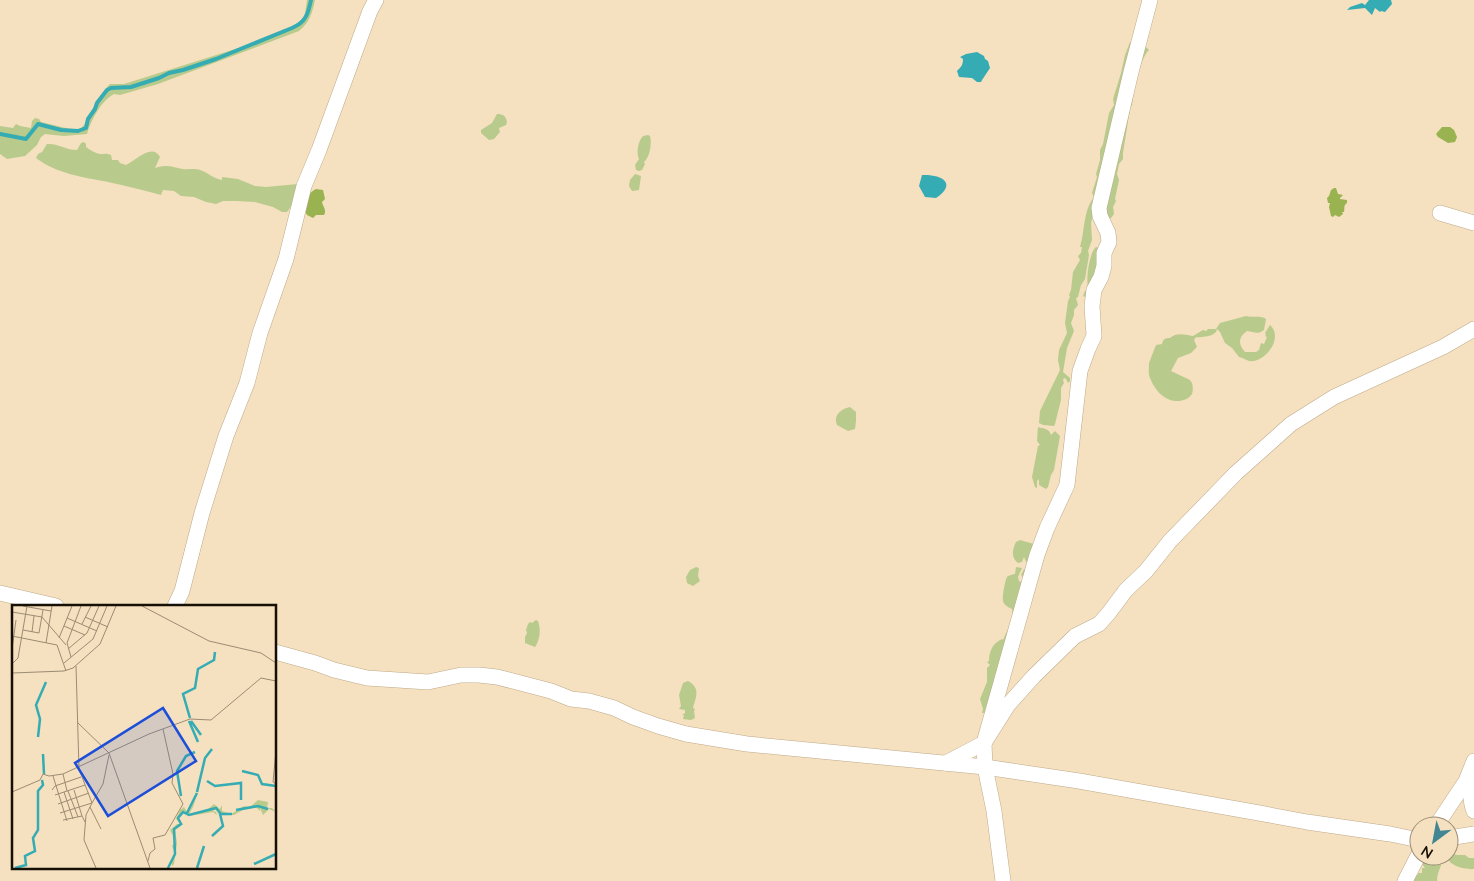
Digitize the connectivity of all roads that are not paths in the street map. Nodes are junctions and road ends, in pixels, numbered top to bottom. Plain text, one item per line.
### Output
1 (376, 0) edge
2 (1150, 0) edge
3 (1440, 213) dead end
4 (1474, 222) edge
5 (1474, 329) edge
6 (0, 594) edge
7 (184, 599) edge
8 (51, 605) edge
9 (276, 652) edge
10 (984, 743) junction
11 (1473, 762) edge
12 (946, 763) junction
13 (985, 766) junction
14 (1474, 812) edge
15 (1443, 816) edge
16 (1474, 834) edge
17 (1459, 836) edge
18 (1409, 838) edge
19 (1413, 866) edge
20 (1003, 881) edge
21 (1405, 881) edge

1 - 7 street
2 - 10 street
3 - 4 street
5 - 10 street
6 - 8 street
9 - 12 street
10 - 12 street
10 - 13 street
11 - 14 street
11 - 15 street
12 - 13 street
13 - 18 street
13 - 20 street
16 - 17 street
19 - 21 street

